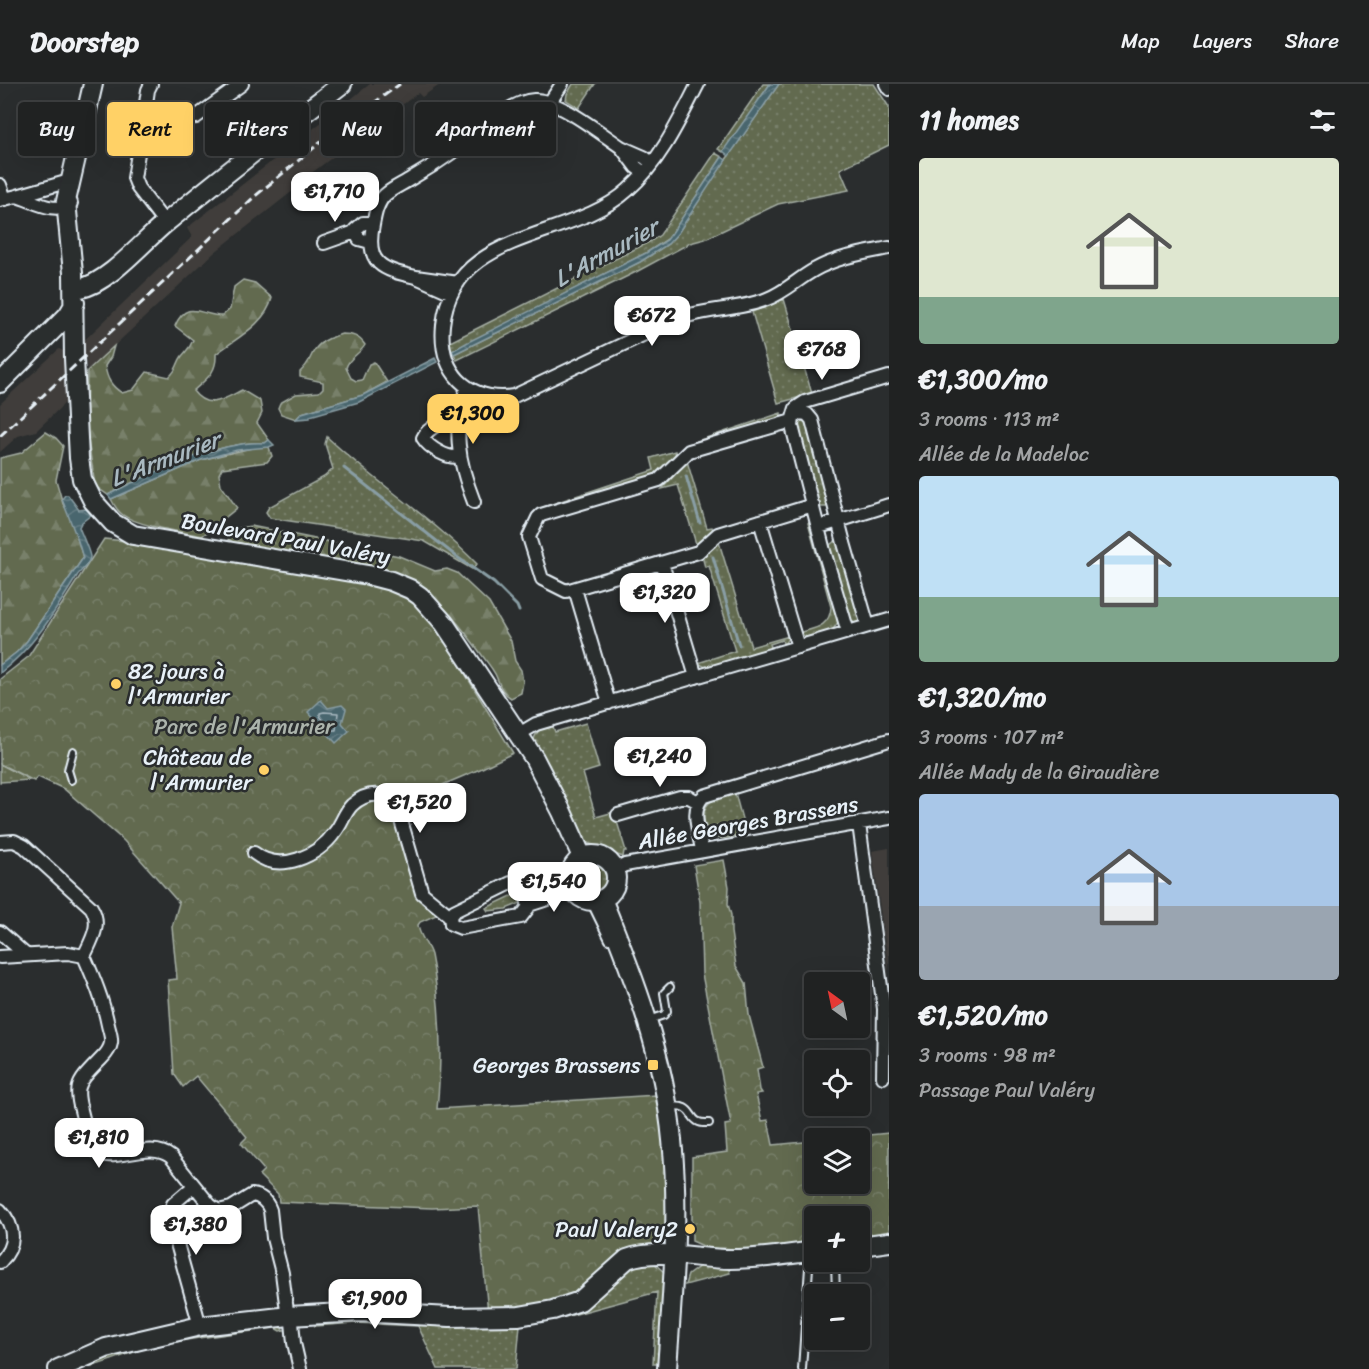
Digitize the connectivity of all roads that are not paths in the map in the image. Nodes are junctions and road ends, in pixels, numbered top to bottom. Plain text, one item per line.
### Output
1 (93, 84) edge
2 (151, 84) edge
3 (242, 84) edge
4 (342, 84) edge
5 (562, 84) edge
6 (698, 84) edge
7 (886, 84) edge
8 (889, 89) edge
9 (146, 102) edge
10 (523, 102) edge
11 (550, 102) joint
12 (556, 106) edge
13 (193, 117) edge
14 (621, 147) junction
15 (137, 156) edge
16 (447, 156) edge
17 (652, 163) junction
18 (644, 173) junction
19 (0, 185) edge
20 (71, 193) junction
21 (7, 198) edge
22 (165, 223) junction
23 (373, 223) junction
24 (355, 232) junction
25 (370, 242) junction
26 (324, 243) dead end
27 (889, 248) edge
28 (81, 288) junction
29 (455, 288) junction
30 (74, 308) junction
31 (52, 331) junction
32 (74, 346) junction
33 (889, 377) edge
34 (0, 383) edge
35 (467, 387) junction
36 (459, 419) junction
37 (792, 419) junction
38 (78, 435) junction
39 (460, 456) junction
40 (474, 502) dead end
41 (813, 505) junction
42 (889, 505) edge
43 (760, 521) junction
44 (839, 522) junction
45 (819, 527) junction
46 (662, 563) junction
47 (575, 589) junction
48 (889, 620) edge
49 (868, 626) junction
50 (848, 632) junction
51 (798, 647) junction
52 (696, 677) junction
53 (609, 703) junction
54 (519, 734) junction
55 (889, 740) edge
56 (73, 751) dead end
57 (71, 780) dead end
58 (698, 802) junction
59 (618, 815) dead end
60 (889, 818) edge
61 (859, 824) junction
62 (0, 842) edge
63 (702, 851) junction
64 (254, 853) dead end
65 (582, 857) junction
66 (615, 870) junction
67 (570, 875) junction
68 (525, 892) junction
69 (589, 898) junction
70 (529, 905) junction
71 (450, 916) junction
72 (0, 932) edge
73 (611, 945) dead end
74 (26, 955) junction
75 (84, 956) junction
76 (0, 957) edge
77 (670, 987) dead end
78 (630, 994) dead end
79 (646, 1014) junction
80 (883, 1077) dead end
81 (668, 1107) junction
82 (709, 1123) dead end
83 (194, 1186) junction
84 (0, 1210) edge
85 (889, 1242) edge
86 (870, 1245) edge
87 (804, 1253) edge
88 (673, 1256) junction
89 (0, 1262) edge
90 (810, 1272) edge
91 (289, 1316) junction
92 (200, 1326) junction
93 (58, 1369) edge
94 (300, 1369) edge
95 (667, 1369) edge
96 (802, 1369) edge

1 - 20 street
2 - 9 street
3 - 13 street
4 - 22 street
5 - 11 street
6 - 17 street
7 - 8 street
10 - 11 street
12 - 14 street
14 - 17 street
14 - 18 street
15 - 22 street
16 - 23 street
17 - 18 street
18 - 29 street
19 - 21 street
20 - 21 street
20 - 21 street
20 - 28 street, Boulevard Paul Valéry
20 - 30 street, Boulevard Paul Valéry
22 - 28 street
23 - 24 street
23 - 25 street
24 - 25 street
24 - 26 street
25 - 29 street
27 - 35 street
28 - 30 street
28 - 38 street, Boulevard Paul Valéry
29 - 35 street
30 - 31 street
30 - 32 street, Boulevard Paul Valéry
31 - 32 street
31 - 34 street
32 - 38 street, Boulevard Paul Valéry
33 - 37 street
35 - 36 street
36 - 39 street
36 - 39 street
37 - 41 street
37 - 44 street
37 - 47 street
38 - 54 street, Boulevard Paul Valéry
39 - 40 street
41 - 43 street
41 - 45 street
42 - 44 street
43 - 46 street
43 - 51 street
44 - 45 street
44 - 49 street
45 - 50 street
46 - 47 street
46 - 52 street
47 - 53 street
48 - 49 street
49 - 50 street
50 - 51 street
51 - 52 street
52 - 53 street
53 - 54 street
54 - 65 street, Boulevard Paul Valéry
55 - 58 street
56 - 57 lane
58 - 59 street
58 - 63 street
60 - 61 street, Allée Georges Brassens
61 - 63 street, Allée Georges Brassens
61 - 80 street
62 - 75 street
63 - 66 street, Allée Georges Brassens
64 - 71 street
65 - 66 street
65 - 67 street
66 - 69 street
67 - 68 street
67 - 69 street
68 - 70 street
68 - 71 street
69 - 70 street
69 - 73 lane
69 - 79 street
70 - 71 street
72 - 74 street
74 - 75 street
74 - 76 street
75 - 83 street
77 - 79 lane
78 - 79 lane
79 - 81 street
81 - 82 lane
81 - 88 street
83 - 91 street
83 - 92 street
84 - 89 street
85 - 86 street
87 - 88 street
88 - 91 street
88 - 95 street
90 - 96 lane
91 - 92 street
91 - 94 street
92 - 93 street

